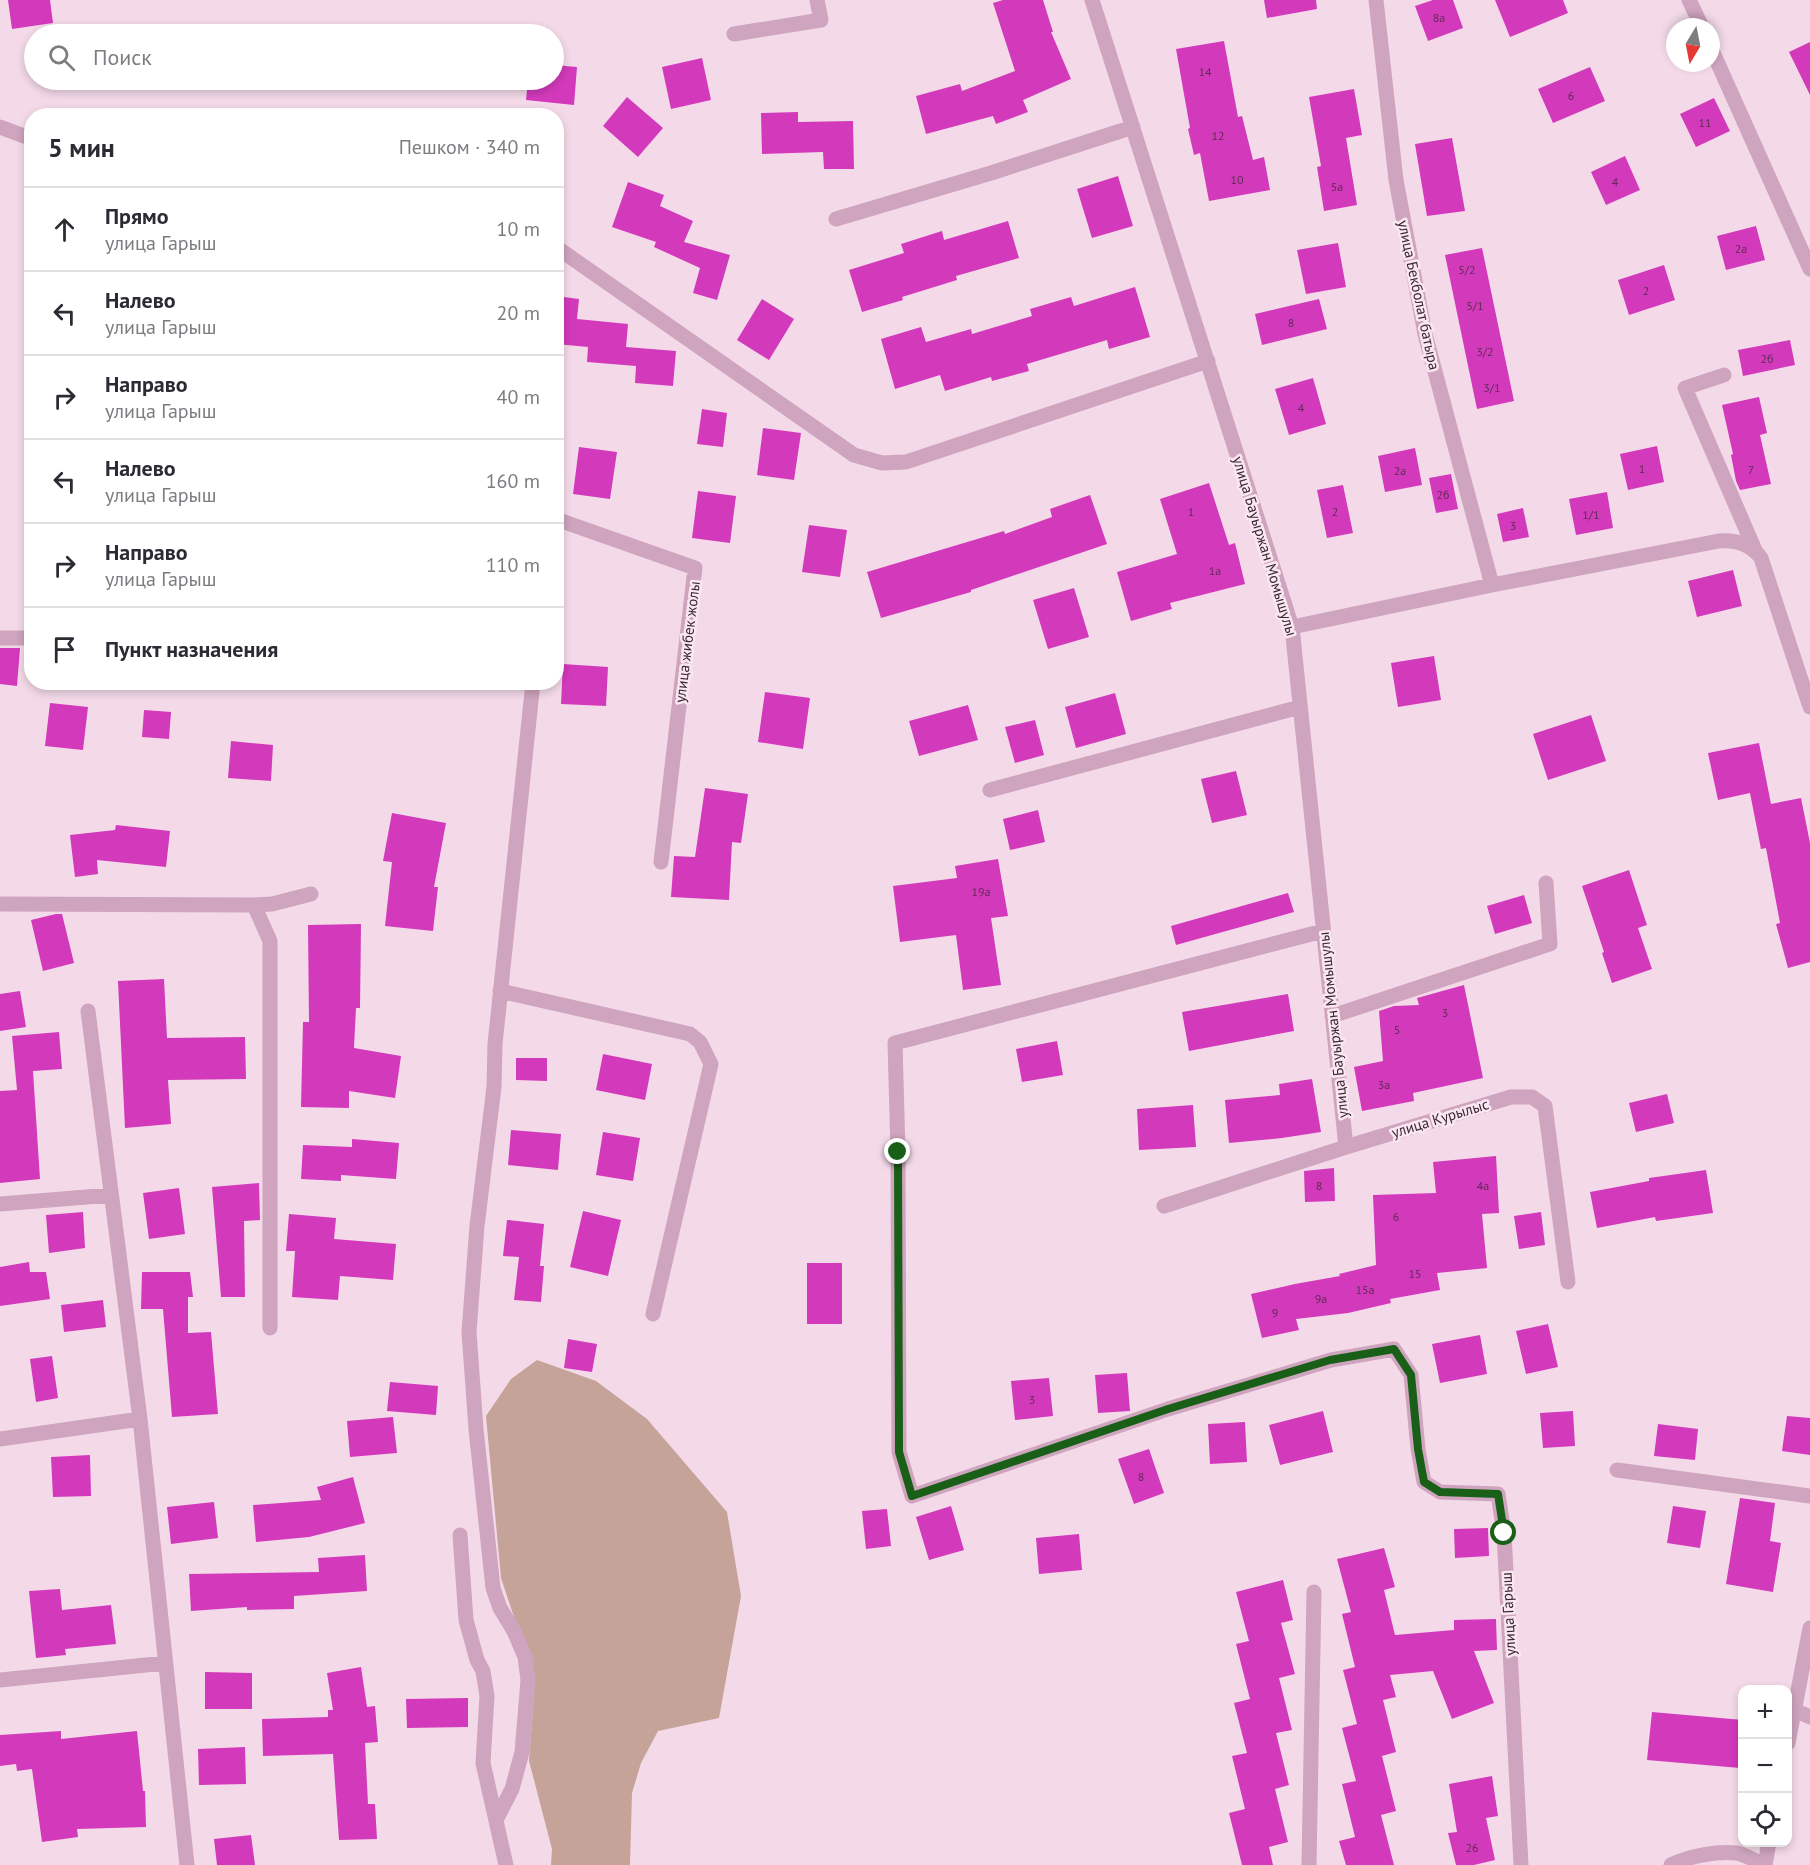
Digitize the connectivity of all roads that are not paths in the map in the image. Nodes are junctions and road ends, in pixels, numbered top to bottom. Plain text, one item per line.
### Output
1 (818, 0) edge
2 (1092, 0) edge
3 (1376, 0) edge
4 (1689, 0) edge
5 (1698, 18) edge
6 (734, 34) dead end
7 (1720, 68) edge
8 (0, 127) edge
9 (1133, 127) junction
10 (24, 137) edge
11 (836, 219) dead end
12 (564, 253) edge
13 (1810, 269) edge
14 (1208, 361) junction
15 (1724, 375) dead end
16 (564, 522) edge
17 (1755, 550) junction
18 (1492, 585) junction
19 (1292, 627) junction
20 (0, 638) edge
21 (24, 638) edge
22 (532, 690) edge
23 (1809, 697) edge
24 (1300, 707) junction
25 (990, 790) dead end
26 (661, 862) dead end
27 (1546, 883) dead end
28 (311, 894) dead end
29 (0, 904) edge
30 (254, 905) junction
31 (1323, 931) junction
32 (500, 991) junction
33 (88, 1011) dead end
34 (1332, 1016) junction
35 (1346, 1147) junction
36 (111, 1195) junction
37 (0, 1204) edge
38 (1164, 1206) dead end
39 (1568, 1282) dead end
40 (653, 1314) dead end
41 (270, 1328) dead end
42 (140, 1419) junction
43 (0, 1439) edge
44 (1617, 1470) dead end
45 (1810, 1496) edge
46 (460, 1535) dead end
47 (1314, 1592) dead end
48 (1810, 1628) edge
49 (165, 1664) junction
50 (0, 1680) edge
51 (1794, 1710) junction
52 (1810, 1717) edge
53 (1789, 1739) edge
54 (496, 1820) junction
55 (1768, 1847) edge
56 (186, 1865) edge
57 (506, 1865) edge
58 (1309, 1865) edge
59 (1521, 1865) edge
60 (1671, 1865) edge
61 (1764, 1865) edge

1 - 6 street
2 - 9 street, улица Бауыржан Момышулы
3 - 18 street, улица Бекболат батыра
4 - 5 street
7 - 13 street
8 - 10 street
9 - 11 street
9 - 14 street, улица Бауыржан Момышулы
12 - 14 street
14 - 19 street, улица Бауыржан Момышулы
15 - 17 street
16 - 26 street, улица жибек жолы
17 - 18 street
17 - 23 street
18 - 19 street
19 - 24 street, улица Бауыржан Момышулы
20 - 21 street
22 - 32 street
24 - 25 street
24 - 31 street, улица Бауыржан Момышулы
27 - 34 street
28 - 30 street
29 - 30 street
30 - 41 street
31 - 34 street, улица Бауыржан Момышулы
31 - 59 street, улица Гарыш
32 - 40 street
32 - 54 street
33 - 36 street
34 - 35 street, улица Бауыржан Момышулы
35 - 38 street, улица Курылыс
35 - 39 street, улица Курылыс
36 - 37 street
36 - 42 street
42 - 43 street
42 - 49 street
44 - 45 street
46 - 54 street
47 - 58 street
48 - 51 street
49 - 50 street
49 - 56 street
51 - 52 street
51 - 53 street
54 - 57 street
55 - 61 street
60 - 61 street

